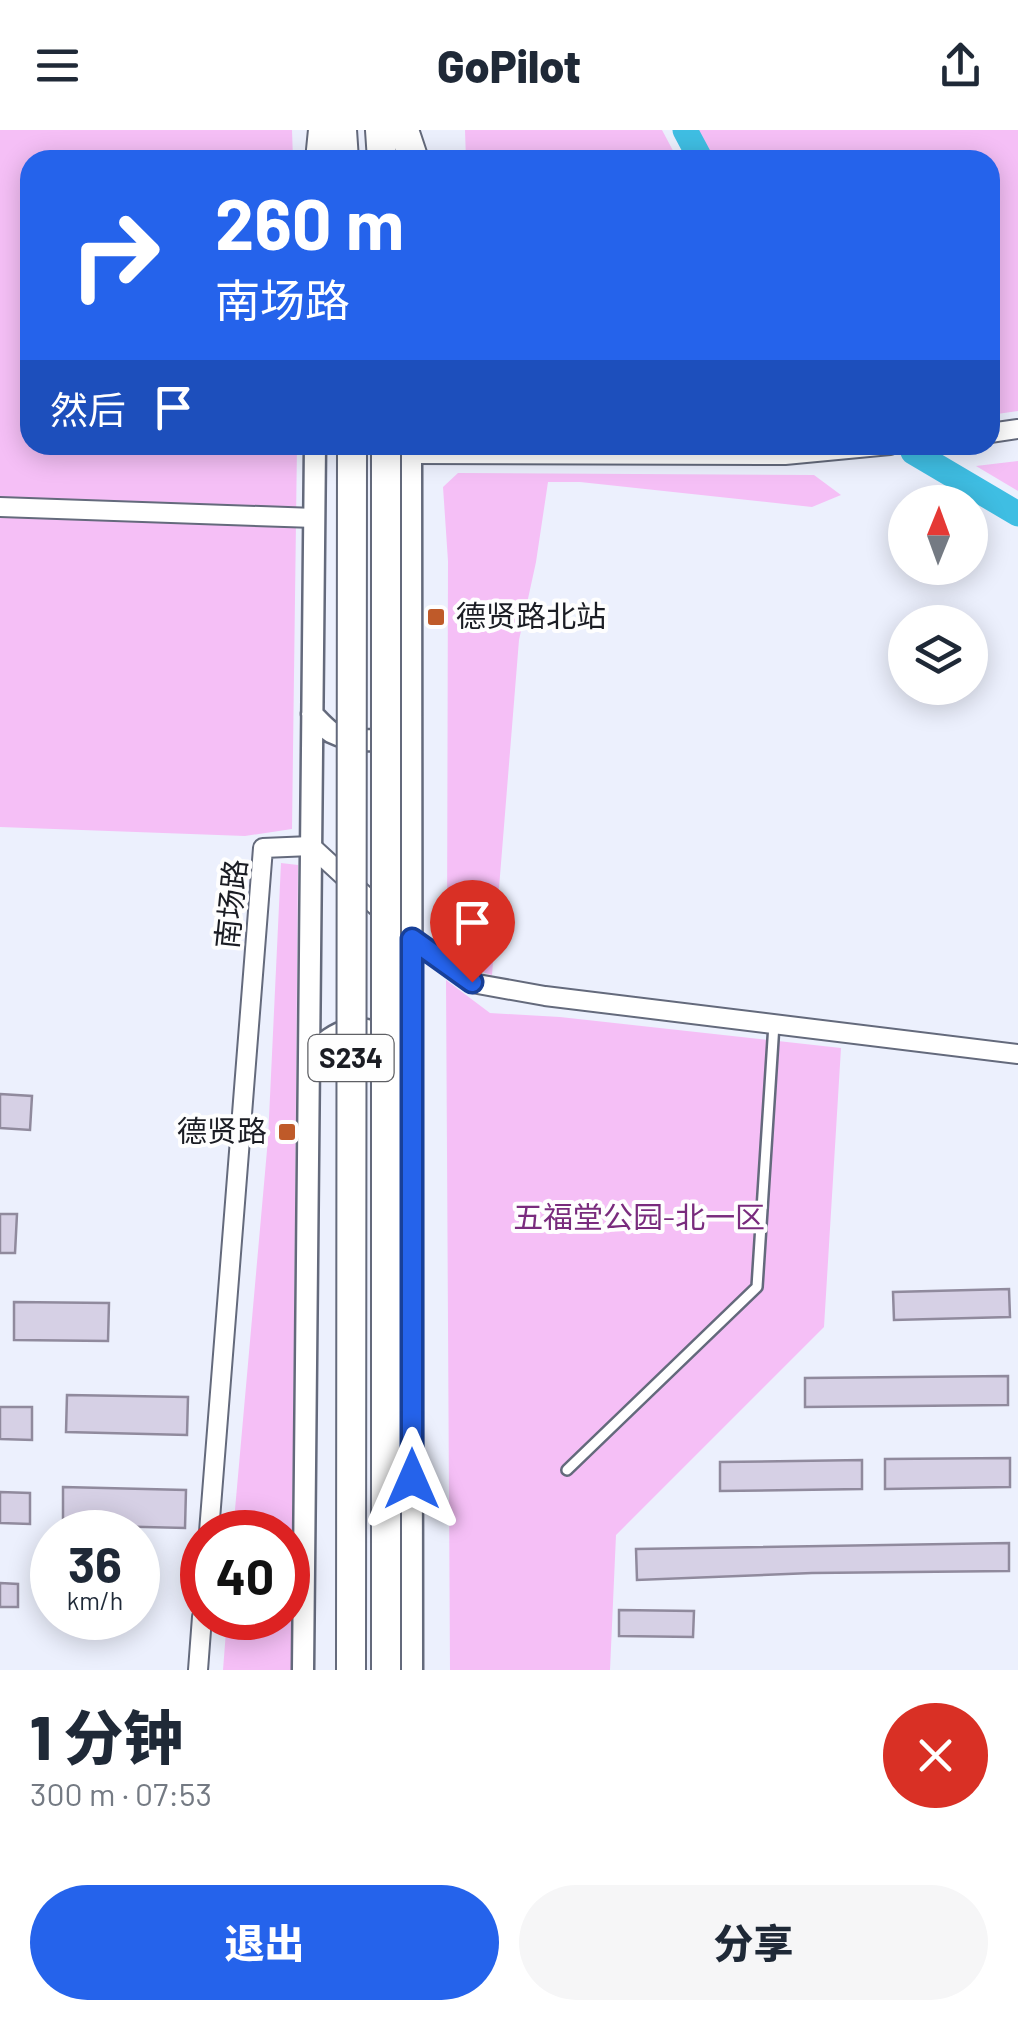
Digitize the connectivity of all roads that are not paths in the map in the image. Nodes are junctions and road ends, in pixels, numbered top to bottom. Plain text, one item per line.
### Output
1 (315, 455) edge
2 (352, 455) edge
3 (403, 455) edge
4 (403, 455) edge
5 (0, 507) edge
6 (314, 518) junction
7 (312, 714) junction
8 (411, 721) junction
9 (311, 846) junction
10 (412, 939) junction
11 (774, 1024) junction
12 (1018, 1054) edge
13 (310, 1056) junction
14 (412, 1058) junction
15 (567, 1470) dead end
16 (211, 1510) edge
17 (200, 1640) edge
18 (198, 1670) edge
19 (303, 1670) edge
20 (351, 1670) edge
21 (386, 1670) edge
22 (412, 1670) edge

1 - 6 street
2 - 20 highway, S234, bridge
3 - 8 street
4 - 21 highway, S234, bridge
5 - 6 street
6 - 7 street
7 - 8 street
7 - 9 street
8 - 10 street
9 - 10 street
9 - 13 street
9 - 16 street, 南场路
10 - 11 street
10 - 14 street
11 - 12 street
11 - 15 lane
13 - 14 street
13 - 19 street
14 - 22 street
17 - 18 street

